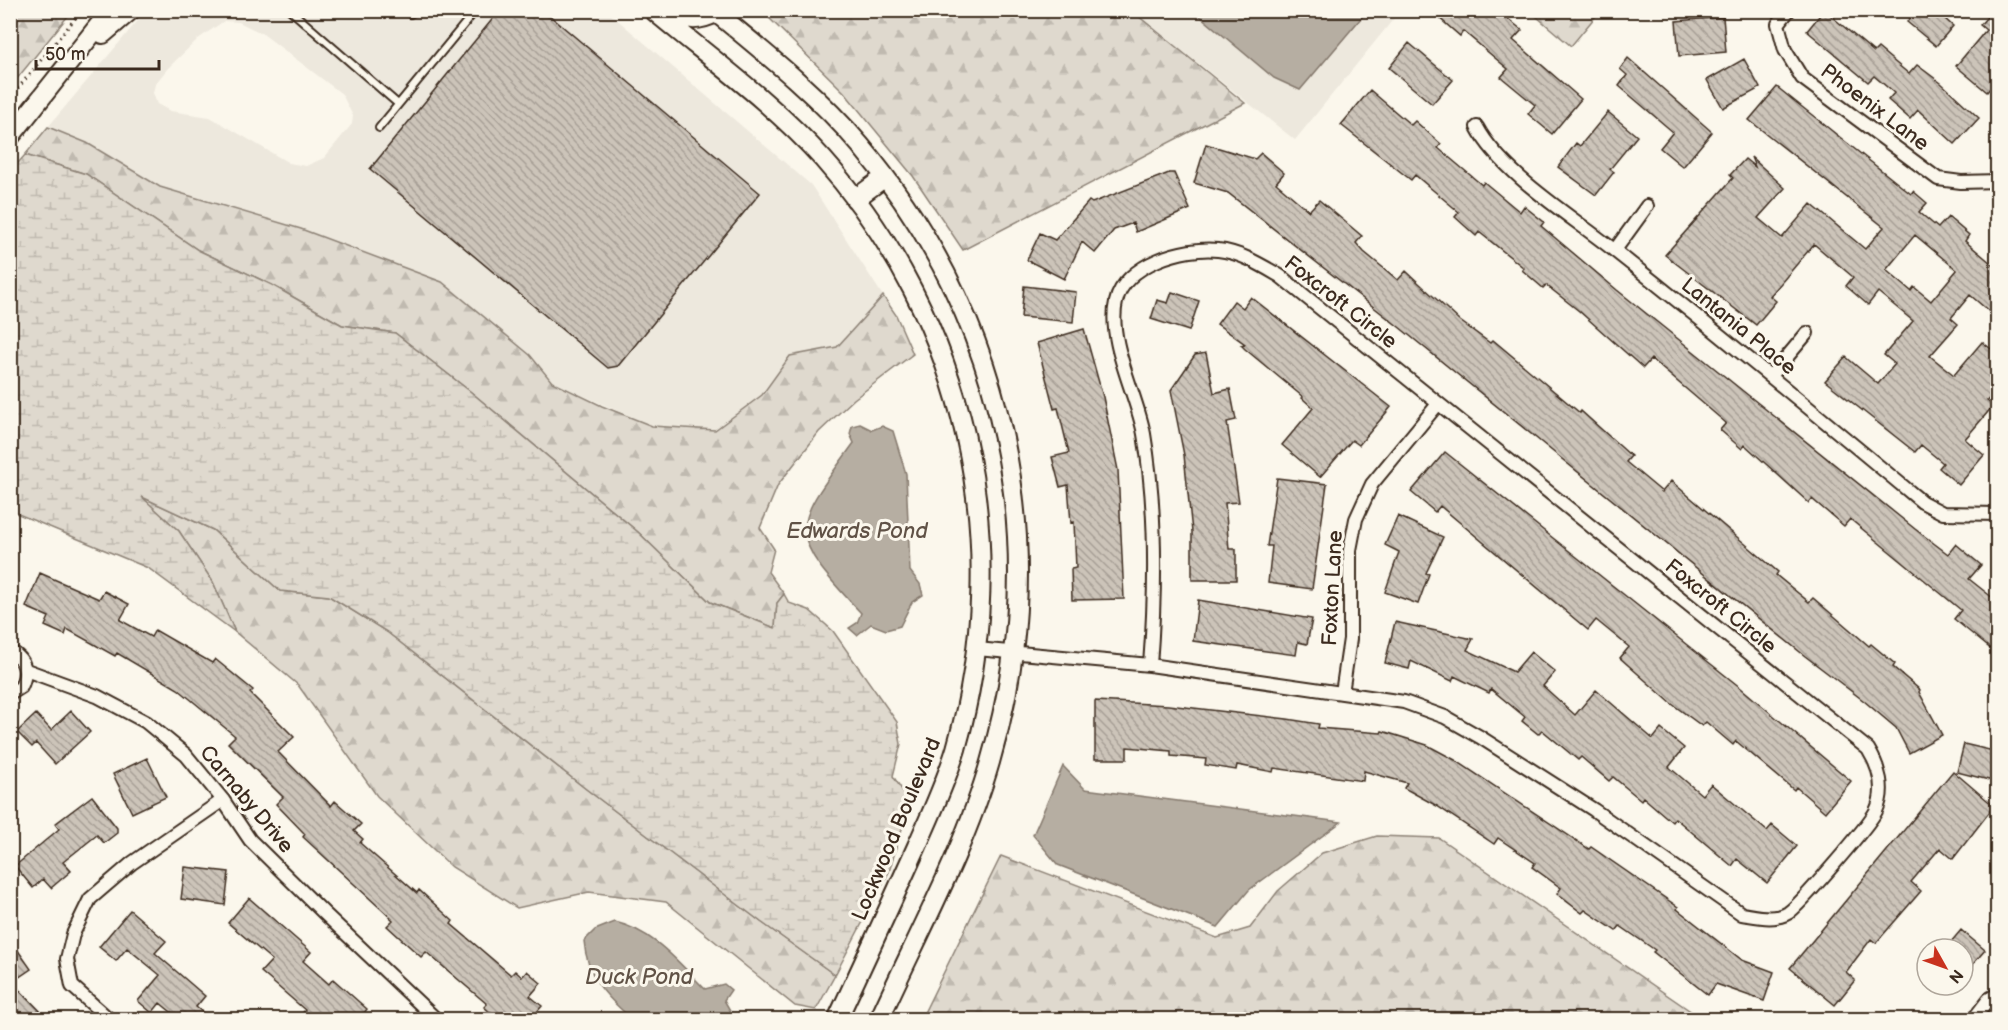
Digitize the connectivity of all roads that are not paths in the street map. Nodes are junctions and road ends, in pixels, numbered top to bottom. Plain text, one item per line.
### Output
1 (111, 10) edge
2 (131, 10) edge
3 (290, 10) edge
4 (405, 10) edge
5 (418, 10) edge
6 (476, 10) edge
7 (652, 10) edge
8 (672, 10) edge
9 (1789, 10) edge
10 (714, 12) edge
11 (76, 57) junction
12 (398, 104) junction
13 (1477, 127) dead end
14 (379, 128) dead end
15 (10, 137) edge
16 (885, 177) junction
17 (1998, 182) edge
18 (855, 199) junction
19 (1647, 206) dead end
20 (1615, 250) junction
21 (1807, 333) dead end
22 (1771, 376) junction
23 (1438, 404) junction
24 (1998, 514) edge
25 (977, 649) junction
26 (10, 651) edge
27 (1014, 651) junction
28 (1150, 665) junction
29 (26, 670) junction
30 (1342, 693) junction
31 (10, 694) edge
32 (223, 800) junction
33 (1998, 994) edge
34 (110, 1020) edge
35 (437, 1020) edge
36 (837, 1020) edge
37 (879, 1020) edge
38 (1973, 1020) edge

1 - 11 main road
2 - 11 main road
3 - 12 lane
4 - 5 lane
6 - 12 lane
7 - 18 main road, Lockwood Boulevard
8 - 10 main road
9 - 17 street, Phoenix Lane
10 - 16 main road
11 - 15 main road
12 - 14 lane
13 - 20 street, Lantania Place
16 - 18 main road
16 - 27 main road
18 - 25 main road, Lockwood Boulevard
19 - 20 street
20 - 22 street, Lantania Place
21 - 22 street
22 - 24 street, Lantania Place
23 - 28 street, Foxcroft Circle
23 - 30 street, Foxton Lane
23 - 30 street, Foxcroft Circle
25 - 27 street, Foxcroft Circle
25 - 36 main road, Lockwood Boulevard
26 - 29 street, Carnaby Drive
27 - 28 street, Foxcroft Circle
27 - 37 main road
28 - 30 street, Foxcroft Circle
29 - 31 street
29 - 32 street, Carnaby Drive
32 - 34 street
32 - 35 street, Carnaby Drive
33 - 38 street

